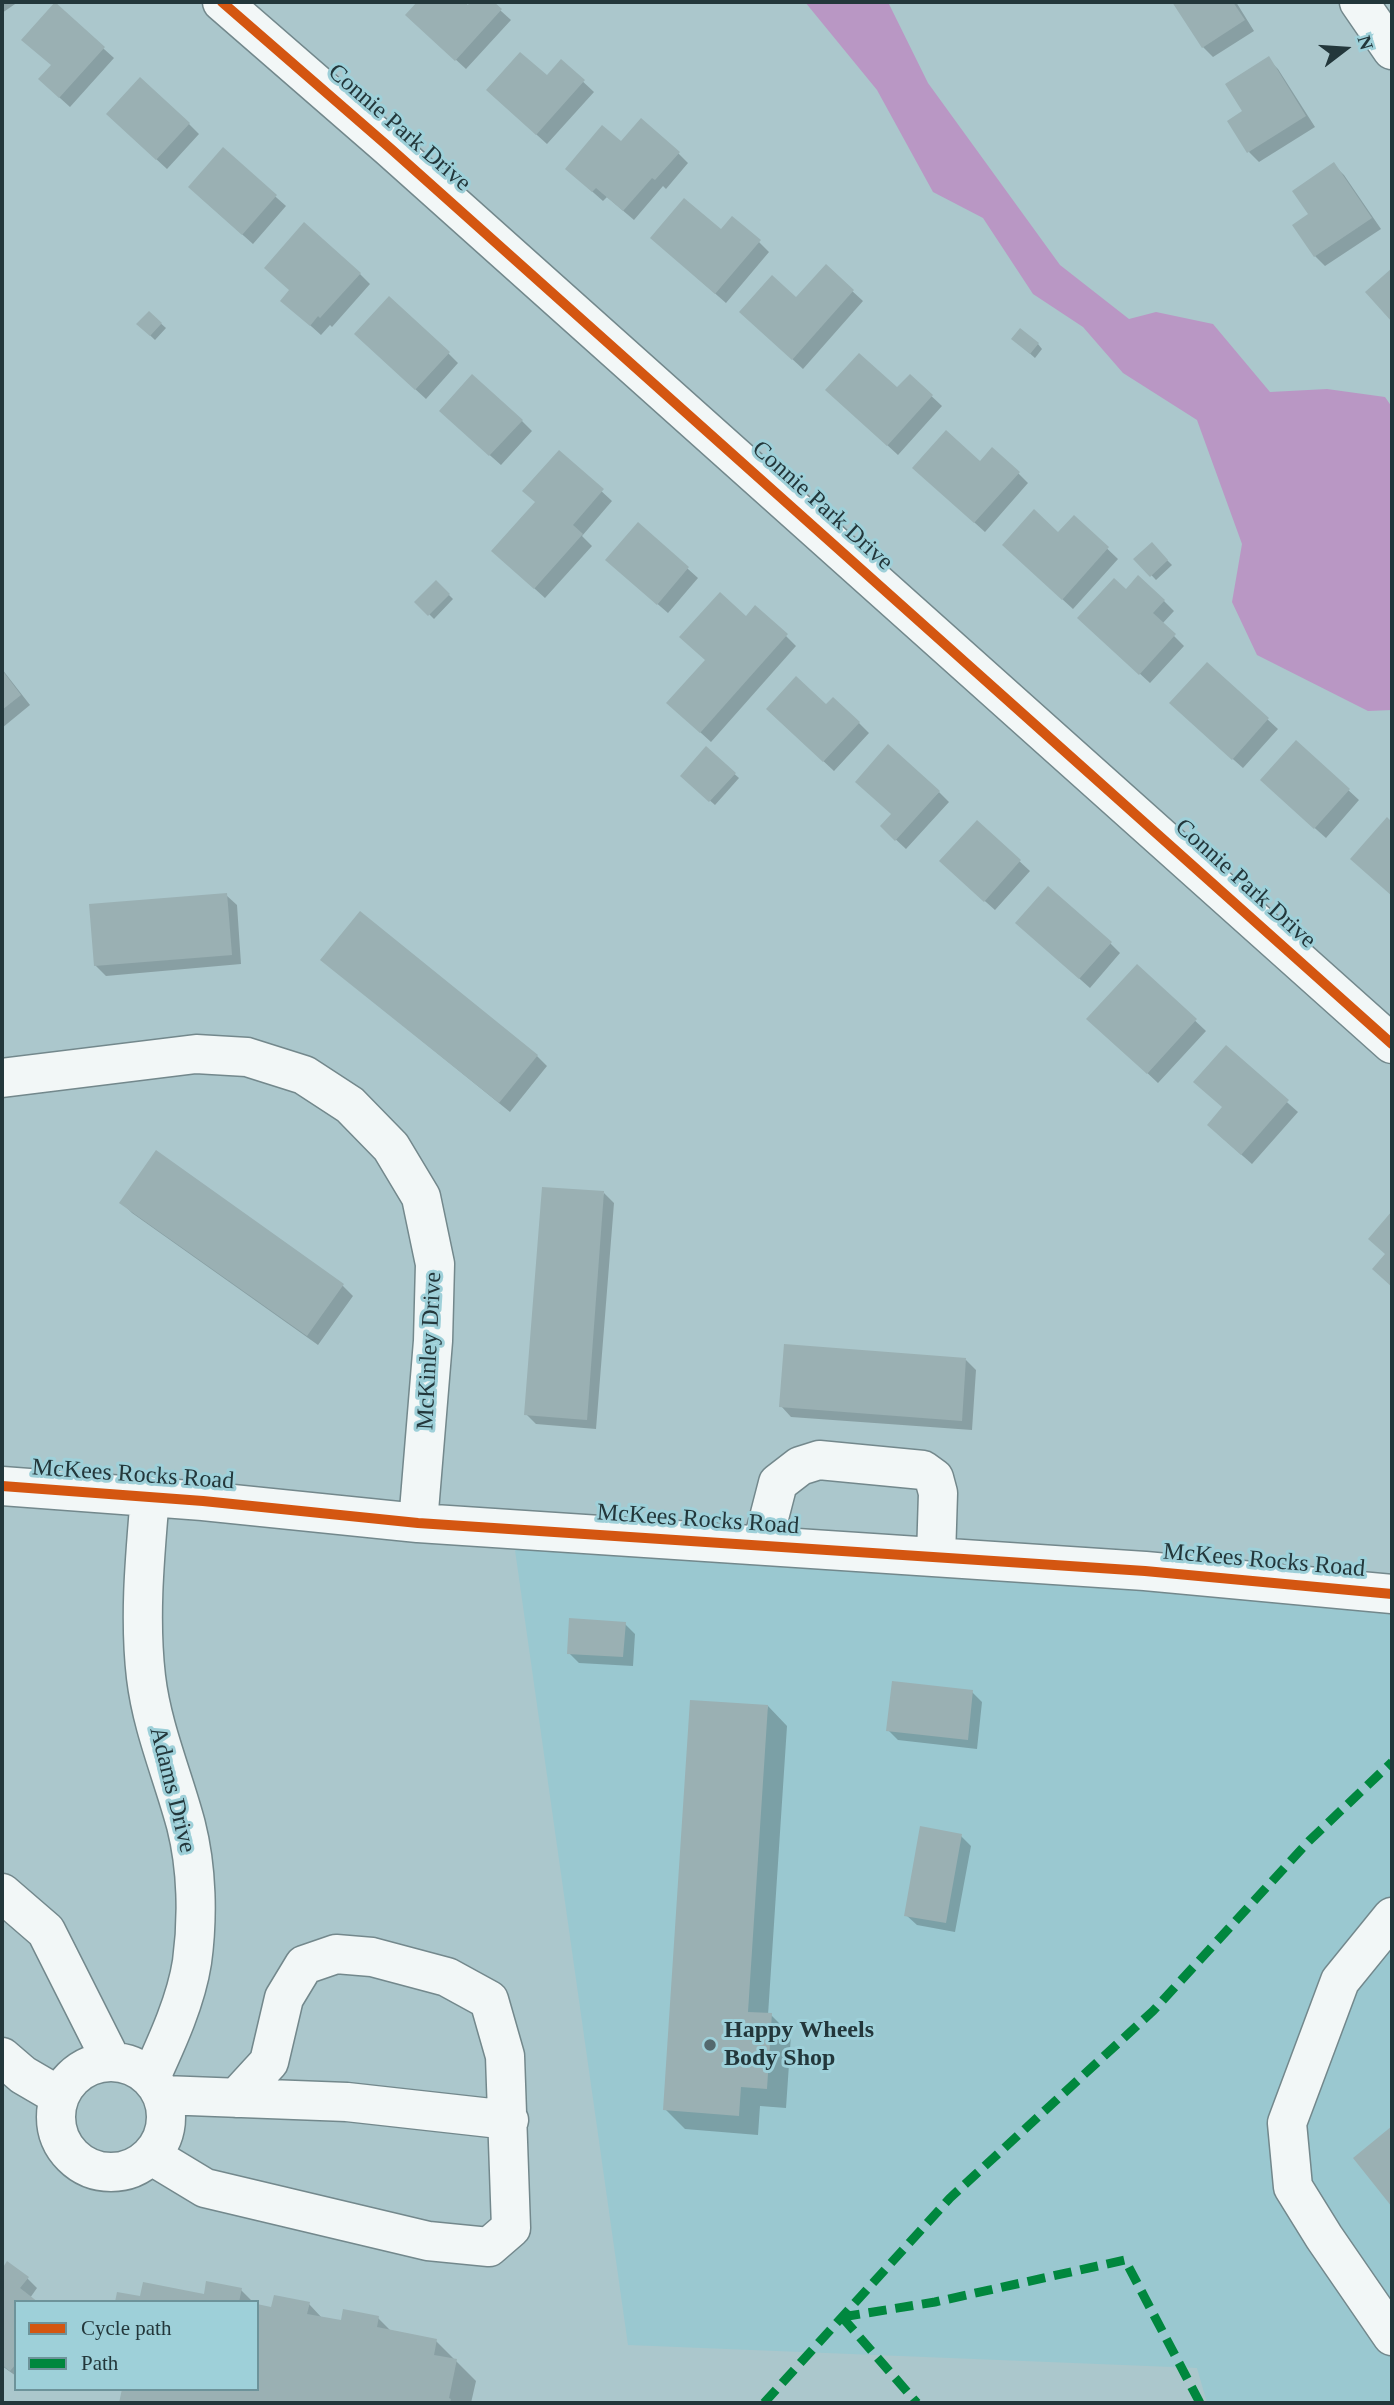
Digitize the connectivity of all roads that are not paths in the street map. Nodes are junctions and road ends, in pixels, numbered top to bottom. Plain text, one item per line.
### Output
1 (222, 2) edge
2 (1359, 2) edge
3 (1392, 50) edge
4 (1392, 1044) edge
5 (2, 1079) edge
6 (2, 1486) edge
7 (150, 1496) junction
8 (418, 1523) junction
9 (762, 1545) junction
10 (936, 1557) junction
11 (1392, 1594) edge
12 (2, 1893) edge
13 (1392, 1917) edge
14 (2, 2057) edge
15 (111, 2060) junction
16 (157, 2086) junction
17 (60, 2096) junction
18 (236, 2098) junction
19 (509, 2120) junction
20 (152, 2156) junction
21 (1392, 2336) edge

1 - 4 street, Connie Park Drive
2 - 3 street
5 - 8 street, McKinley Drive
6 - 7 street, McKees Rocks Road
7 - 8 street, McKees Rocks Road
7 - 16 street, Adams Drive
8 - 9 street, McKees Rocks Road
9 - 10 street, McKees Rocks Road
9 - 10 street
10 - 11 street, McKees Rocks Road
12 - 15 street
13 - 21 street
14 - 17 street
15 - 16 street
15 - 17 street
16 - 18 street
16 - 20 street, Adams Drive
17 - 20 street
18 - 19 street
18 - 19 street
19 - 20 street

